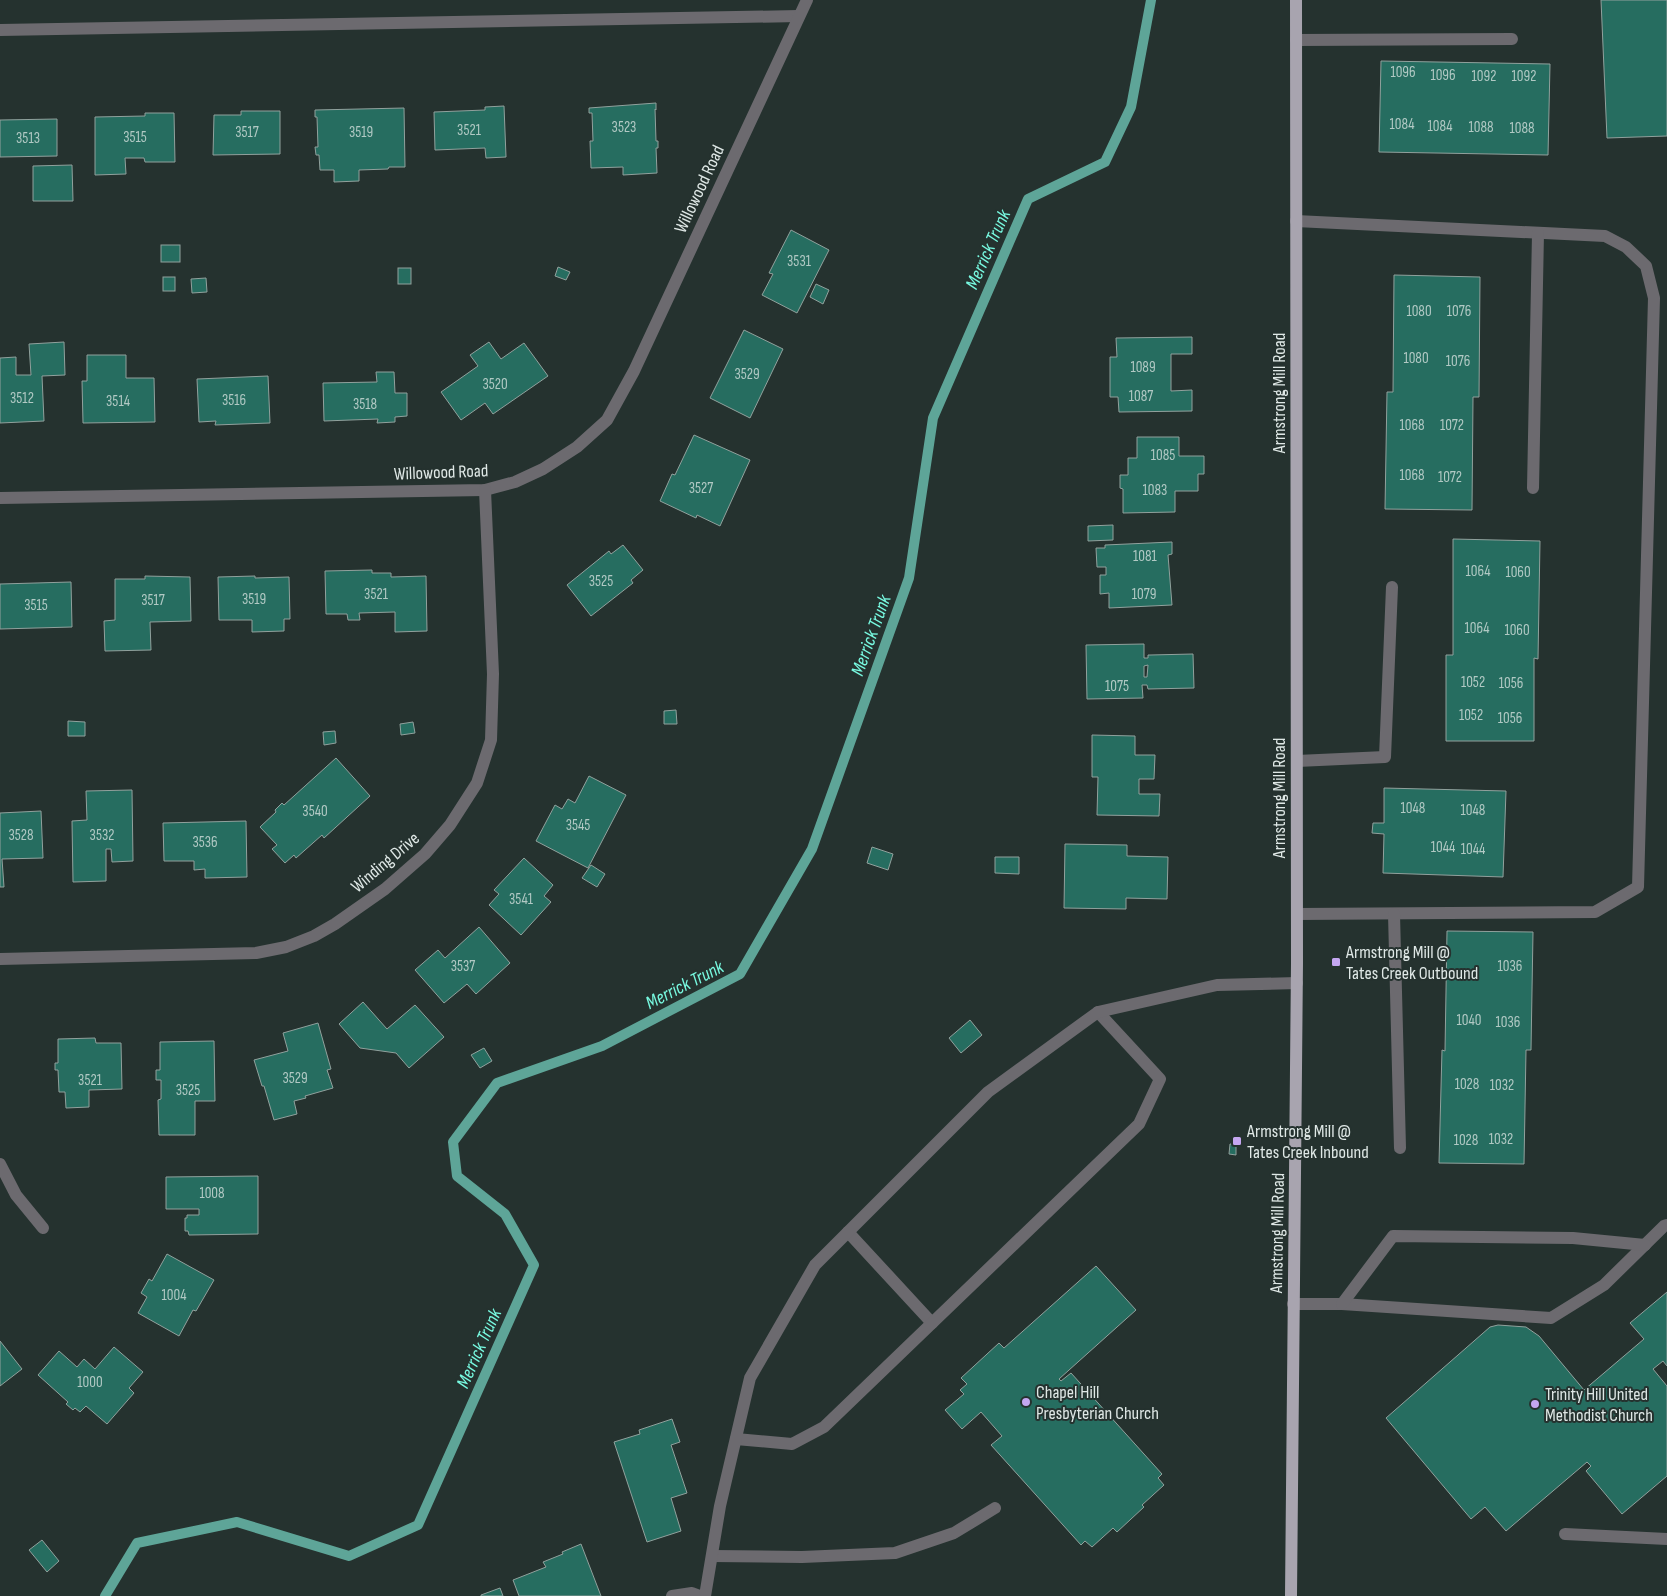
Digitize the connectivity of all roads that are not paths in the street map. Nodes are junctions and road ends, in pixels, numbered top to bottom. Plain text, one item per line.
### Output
1 (807, 0) edge
2 (1296, 0) edge
3 (799, 16) junction
4 (0, 30) edge
5 (1512, 39) dead end
6 (1296, 40) junction
7 (1296, 221) junction
8 (1538, 233) junction
9 (1532, 488) dead end
10 (486, 490) junction
11 (0, 498) edge
12 (1392, 587) dead end
13 (1297, 761) junction
14 (1297, 914) junction
15 (1394, 914) junction
16 (0, 959) edge
17 (1297, 983) junction
18 (1098, 1012) junction
19 (1400, 1148) dead end
20 (0, 1164) edge
21 (1667, 1225) edge
22 (43, 1228) dead end
23 (848, 1232) junction
24 (1645, 1245) junction
25 (1293, 1304) junction
26 (1342, 1304) junction
27 (932, 1323) junction
28 (736, 1439) junction
29 (995, 1508) dead end
30 (1565, 1534) dead end
31 (1667, 1540) edge
32 (712, 1556) junction
33 (672, 1596) edge
34 (700, 1596) edge
35 (706, 1596) edge
36 (1291, 1596) edge

1 - 3 street, Willowood Road
2 - 6 main road, Armstrong Mill Road
3 - 4 street
3 - 10 street, Willowood Road
5 - 6 street
6 - 7 main road, Armstrong Mill Road
7 - 8 street
7 - 13 main road, Armstrong Mill Road
8 - 9 street
8 - 15 street
10 - 11 street, Willowood Road
10 - 16 street, Winding Drive
12 - 13 street
13 - 14 main road, Armstrong Mill Road
14 - 15 street
14 - 17 main road, Armstrong Mill Road
15 - 19 street
17 - 18 street
17 - 25 main road, Armstrong Mill Road
18 - 23 street
18 - 27 street
20 - 22 street
21 - 24 street
23 - 27 street
23 - 28 street
24 - 26 street
24 - 26 street
25 - 26 street
25 - 36 main road, Armstrong Mill Road
27 - 28 street
28 - 32 street
29 - 32 street
30 - 31 street
32 - 35 street
33 - 34 street

